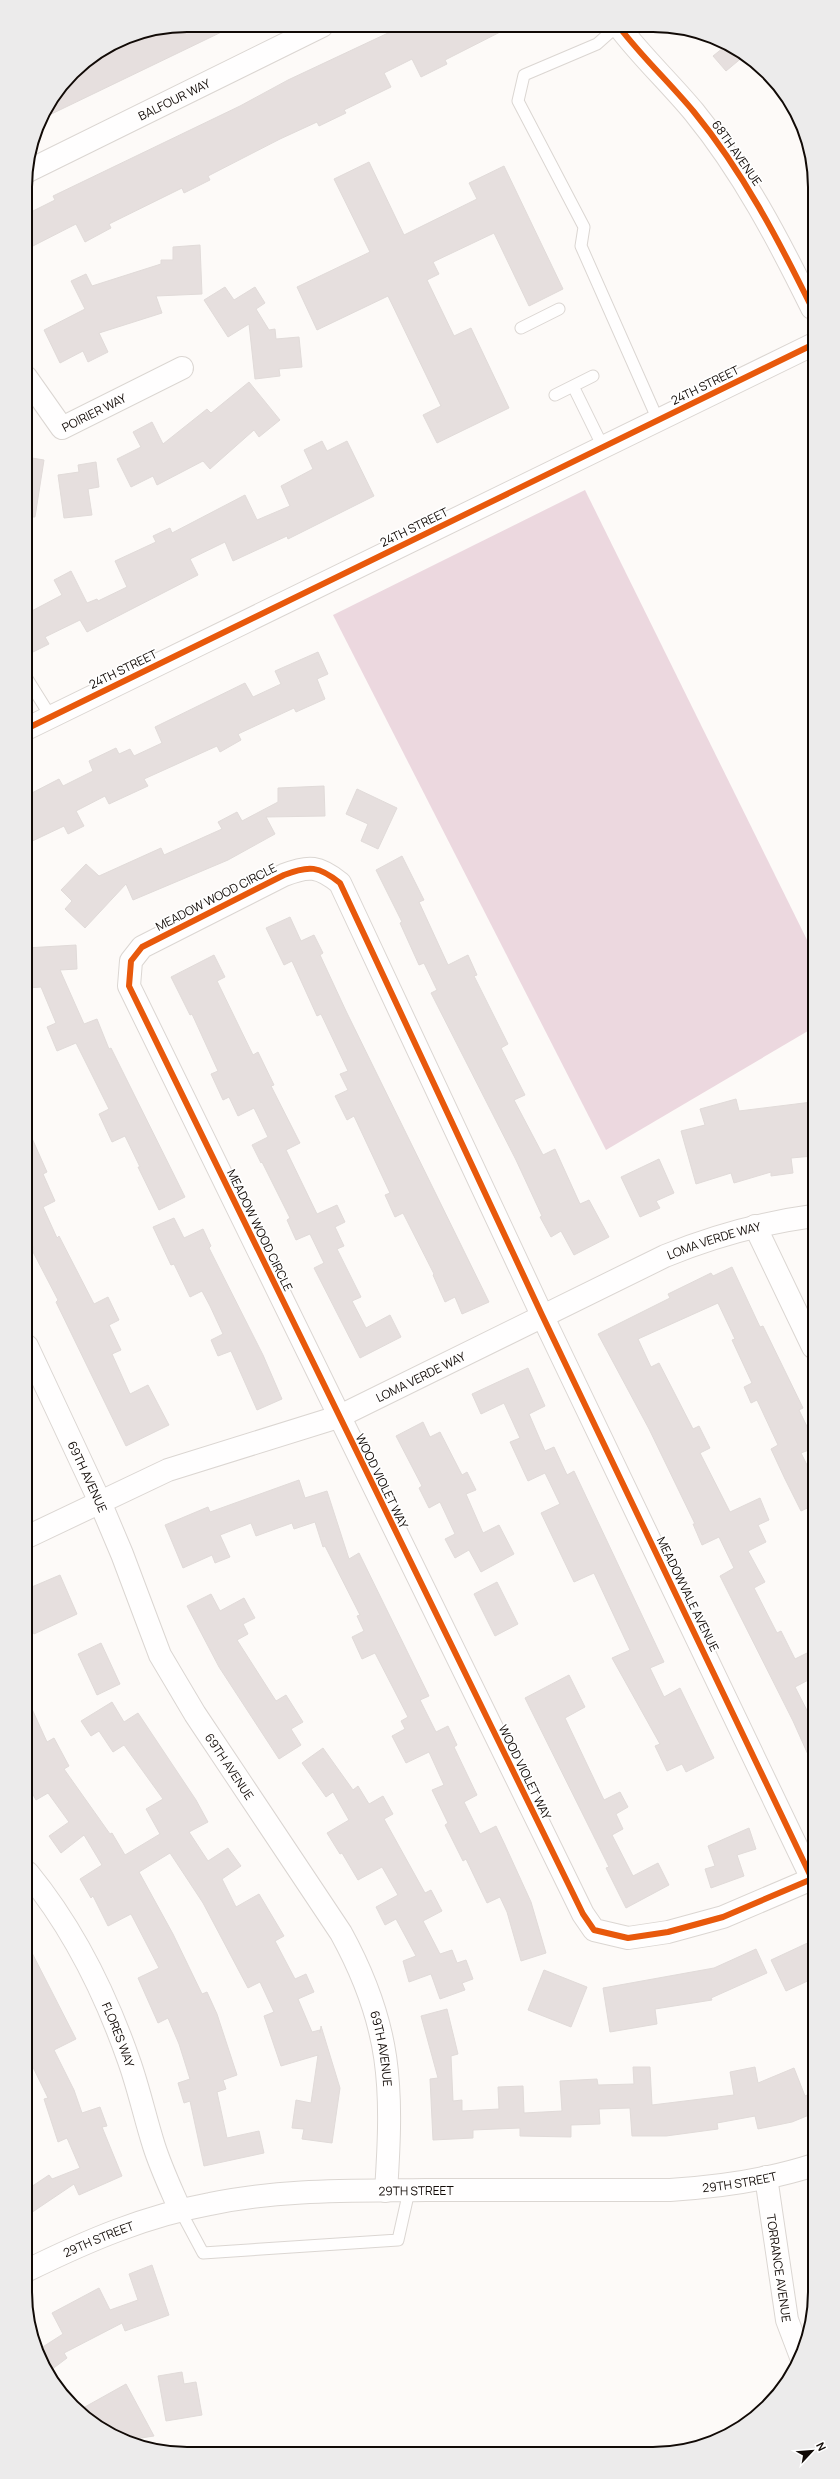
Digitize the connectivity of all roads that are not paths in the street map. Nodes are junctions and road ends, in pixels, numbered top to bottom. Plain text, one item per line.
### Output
1 (310, 32) edge
2 (610, 32) edge
3 (624, 32) edge
4 (33, 169) edge
5 (808, 300) edge
6 (559, 309) dead end
7 (521, 328) dead end
8 (808, 347) edge
9 (182, 368) dead end
10 (593, 376) dead end
11 (32, 386) edge
12 (573, 386) junction
13 (555, 395) dead end
14 (658, 420) junction
15 (603, 447) junction
16 (32, 687) edge
17 (51, 717) junction
18 (32, 725) edge
19 (808, 1217) edge
20 (755, 1226) junction
21 (542, 1315) junction
22 (808, 1337) edge
23 (32, 1357) edge
24 (338, 1417) junction
25 (100, 1502) junction
26 (32, 1535) edge
27 (808, 1871) edge
28 (32, 1879) edge
29 (808, 1883) edge
30 (808, 2167) edge
31 (766, 2177) junction
32 (386, 2191) junction
33 (409, 2191) junction
34 (180, 2210) junction
35 (32, 2268) edge
36 (797, 2348) edge

1 - 4 street, BALFOUR WAY
2 - 14 lane
3 - 5 street, 68TH AVENUE
6 - 7 lane
8 - 14 street, 24TH STREET
9 - 11 street, POIRIER WAY
10 - 12 lane
12 - 13 lane
12 - 15 lane
14 - 15 street, 24TH STREET
15 - 17 street, 24TH STREET
16 - 17 lane
17 - 18 street, 24TH STREET
19 - 20 street, LOMA VERDE WAY
20 - 21 street, LOMA VERDE WAY
20 - 22 street
21 - 24 street, LOMA VERDE WAY
21 - 24 street, MEADOW WOOD CIRCLE
21 - 27 street, MEADOWVALE AVENUE
23 - 25 street, 69TH AVENUE
24 - 25 street, LOMA VERDE WAY
24 - 29 street, WOOD VIOLET WAY
25 - 26 street, LOMA VERDE WAY
25 - 32 street, 69TH AVENUE
28 - 34 street, FLORES WAY
30 - 31 street, 29TH STREET
31 - 33 street, 29TH STREET
31 - 36 street, TORRANCE AVENUE
32 - 33 street, 29TH STREET
32 - 34 street, 29TH STREET
33 - 34 lane
34 - 35 street, 29TH STREET

